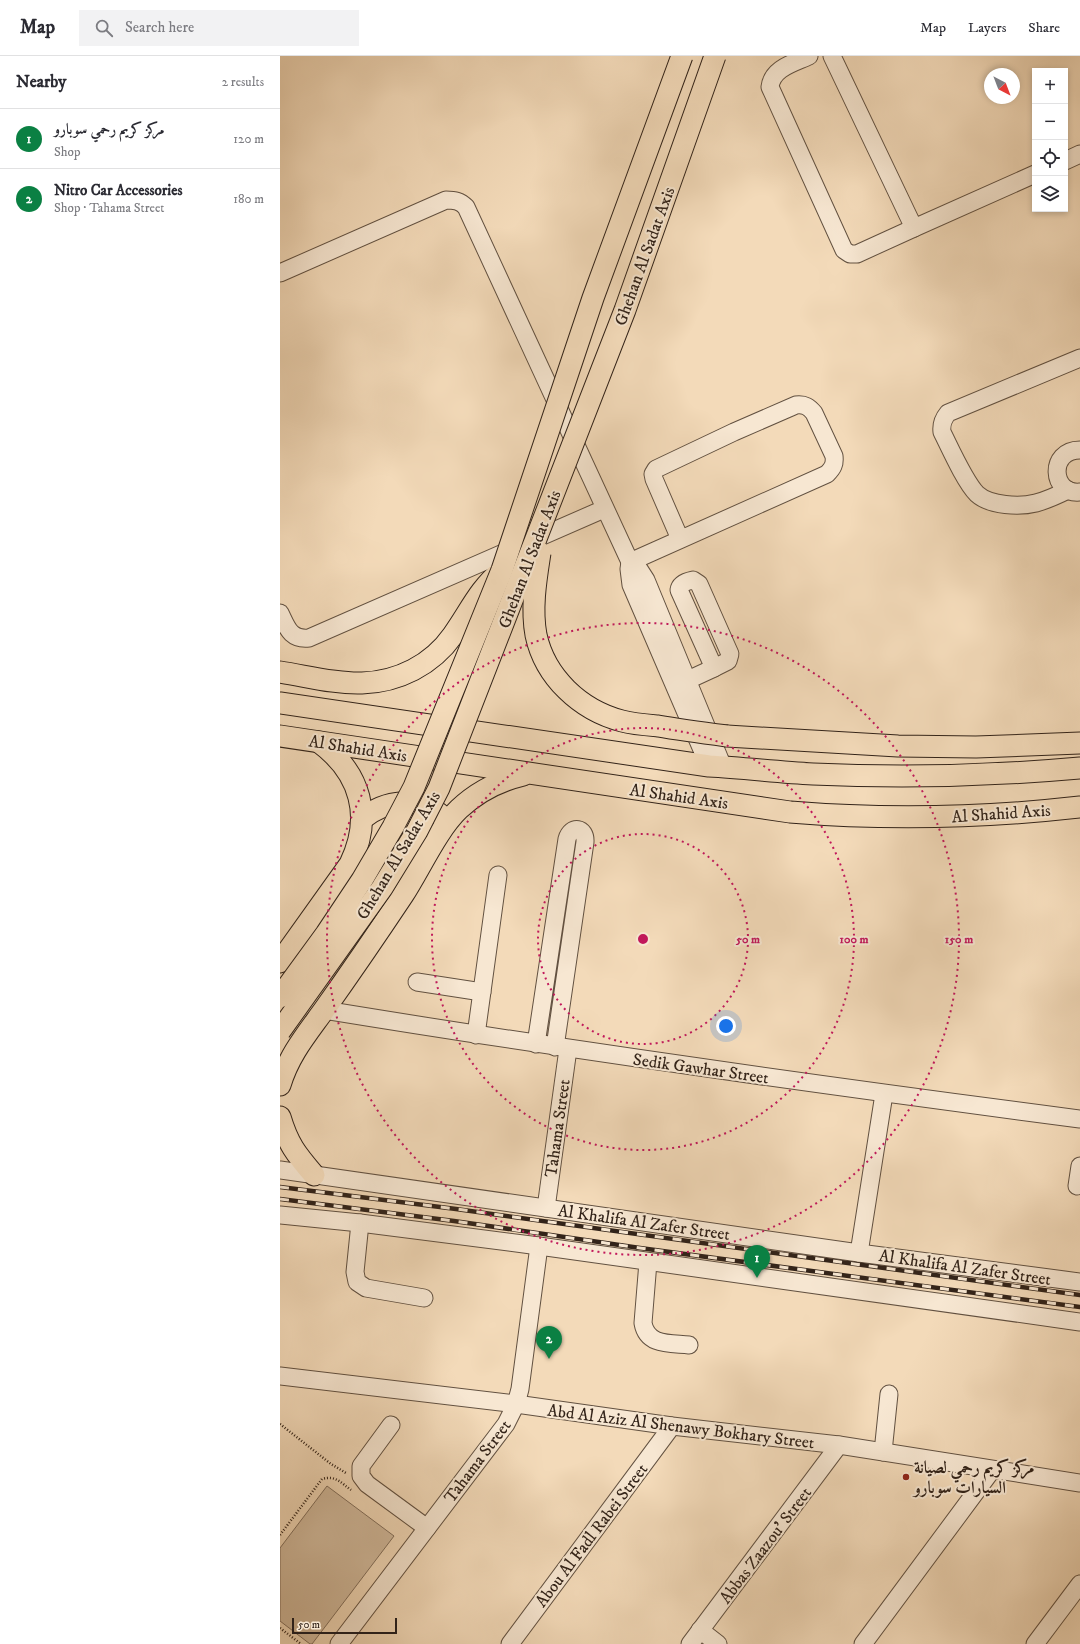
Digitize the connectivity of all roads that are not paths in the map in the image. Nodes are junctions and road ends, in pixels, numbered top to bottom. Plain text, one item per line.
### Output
1 (682, 56) edge
2 (715, 56) edge
3 (809, 56) edge
4 (832, 56) edge
5 (1080, 154) edge
6 (1068, 160) edge
7 (1032, 175) edge
8 (914, 228) junction
9 (280, 273) edge
10 (1080, 358) edge
11 (1080, 450) edge
12 (1076, 494) edge
13 (604, 508) junction
14 (543, 522) junction
15 (680, 539) junction
16 (630, 562) junction
17 (502, 570) junction
18 (280, 612) edge
19 (714, 668) dead end
20 (280, 672) edge
21 (688, 680) junction
22 (280, 703) edge
23 (280, 736) edge
24 (319, 742) junction
25 (1080, 743) edge
26 (716, 766) junction
27 (1080, 768) edge
28 (529, 774) junction
29 (1080, 807) edge
30 (362, 819) junction
31 (448, 822) junction
32 (498, 875) dead end
33 (555, 918) junction
34 (574, 921) junction
35 (280, 962) edge
36 (417, 982) dead end
37 (482, 992) junction
38 (280, 997) edge
39 (324, 1010) junction
40 (280, 1031) edge
41 (476, 1035) junction
42 (536, 1044) junction
43 (562, 1048) junction
44 (280, 1085) edge
45 (884, 1094) junction
46 (280, 1117) edge
47 (1080, 1119) edge
48 (1080, 1166) edge
49 (280, 1170) edge
50 (314, 1176) junction
51 (1077, 1186) dead end
52 (546, 1208) junction
53 (280, 1214) edge
54 (360, 1223) junction
55 (539, 1246) junction
56 (859, 1253) junction
57 (648, 1262) junction
58 (1080, 1282) edge
59 (424, 1298) dead end
60 (1080, 1322) edge
61 (688, 1345) dead end
62 (280, 1376) edge
63 (889, 1394) dead end
64 (516, 1404) junction
65 (391, 1425) dead end
66 (672, 1426) junction
67 (840, 1445) junction
68 (883, 1452) junction
69 (992, 1470) junction
70 (1080, 1483) edge
71 (426, 1528) junction
72 (1080, 1584) edge
73 (700, 1630) junction
74 (339, 1644) edge
75 (510, 1644) edge
76 (690, 1644) edge
77 (718, 1644) edge
78 (863, 1644) edge
79 (1035, 1644) edge

1 - 17 main road, Ghehan Al Sadat Axis, bridge
2 - 14 main road, Ghehan Al Sadat Axis, bridge
3 - 8 street
4 - 8 street
5 - 6 street
7 - 8 street
9 - 13 street
10 - 12 street
11 - 12 street
13 - 16 street
13 - 18 street
14 - 25 main road, bridge
14 - 40 main road, Ghehan Al Sadat Axis, bridge
15 - 15 street
15 - 16 street
16 - 21 street
16 - 26 street
17 - 20 main road
17 - 38 main road, Ghehan Al Sadat Axis, bridge
19 - 21 street
21 - 26 street
22 - 26 main road, Al Shahid Axis
23 - 24 main road, Al Shahid Axis
24 - 28 main road, Al Shahid Axis
24 - 30 main road
26 - 27 main road, Al Shahid Axis
28 - 29 main road, Al Shahid Axis
28 - 31 main road
30 - 31 main road
30 - 35 main road
31 - 39 main road
32 - 37 street
33 - 34 street
33 - 34 street, Tahama Street
33 - 42 street
34 - 43 street, Tahama Street
36 - 37 street
37 - 41 street
39 - 41 street, Sedik Gawhar Street
39 - 44 main road
41 - 42 street, Sedik Gawhar Street
42 - 43 street, Sedik Gawhar Street
43 - 45 street, Sedik Gawhar Street
43 - 52 street, Tahama Street
45 - 47 street, Sedik Gawhar Street
45 - 56 street
46 - 50 main road
48 - 51 street
49 - 50 street, Al Khalifa Al Zafer Street
50 - 52 street, Al Khalifa Al Zafer Street
52 - 56 street, Al Khalifa Al Zafer Street
53 - 54 street
54 - 55 street
54 - 59 street
55 - 57 street
55 - 64 street, Tahama Street
56 - 58 street, Al Khalifa Al Zafer Street
57 - 60 street
57 - 61 street
62 - 64 street, Abd Al Aziz Al Shenawy Bokhary Street
63 - 68 street
64 - 66 street, Abd Al Aziz Al Shenawy Bokhary Street
64 - 71 street, Tahama Street
65 - 71 street
66 - 67 street, Abd Al Aziz Al Shenawy Bokhary Street
66 - 75 street, Abou Al Fadl Rabei Street
67 - 68 street, Abd Al Aziz Al Shenawy Bokhary Street
67 - 73 street, Abbas Zaazou' Street
68 - 69 street, Abd Al Aziz Al Shenawy Bokhary Street
69 - 70 street, Abd Al Aziz Al Shenawy Bokhary Street
69 - 78 street
71 - 74 street, Tahama Street
72 - 79 street
73 - 76 street, Abbas Zaazou' Street
73 - 77 street

